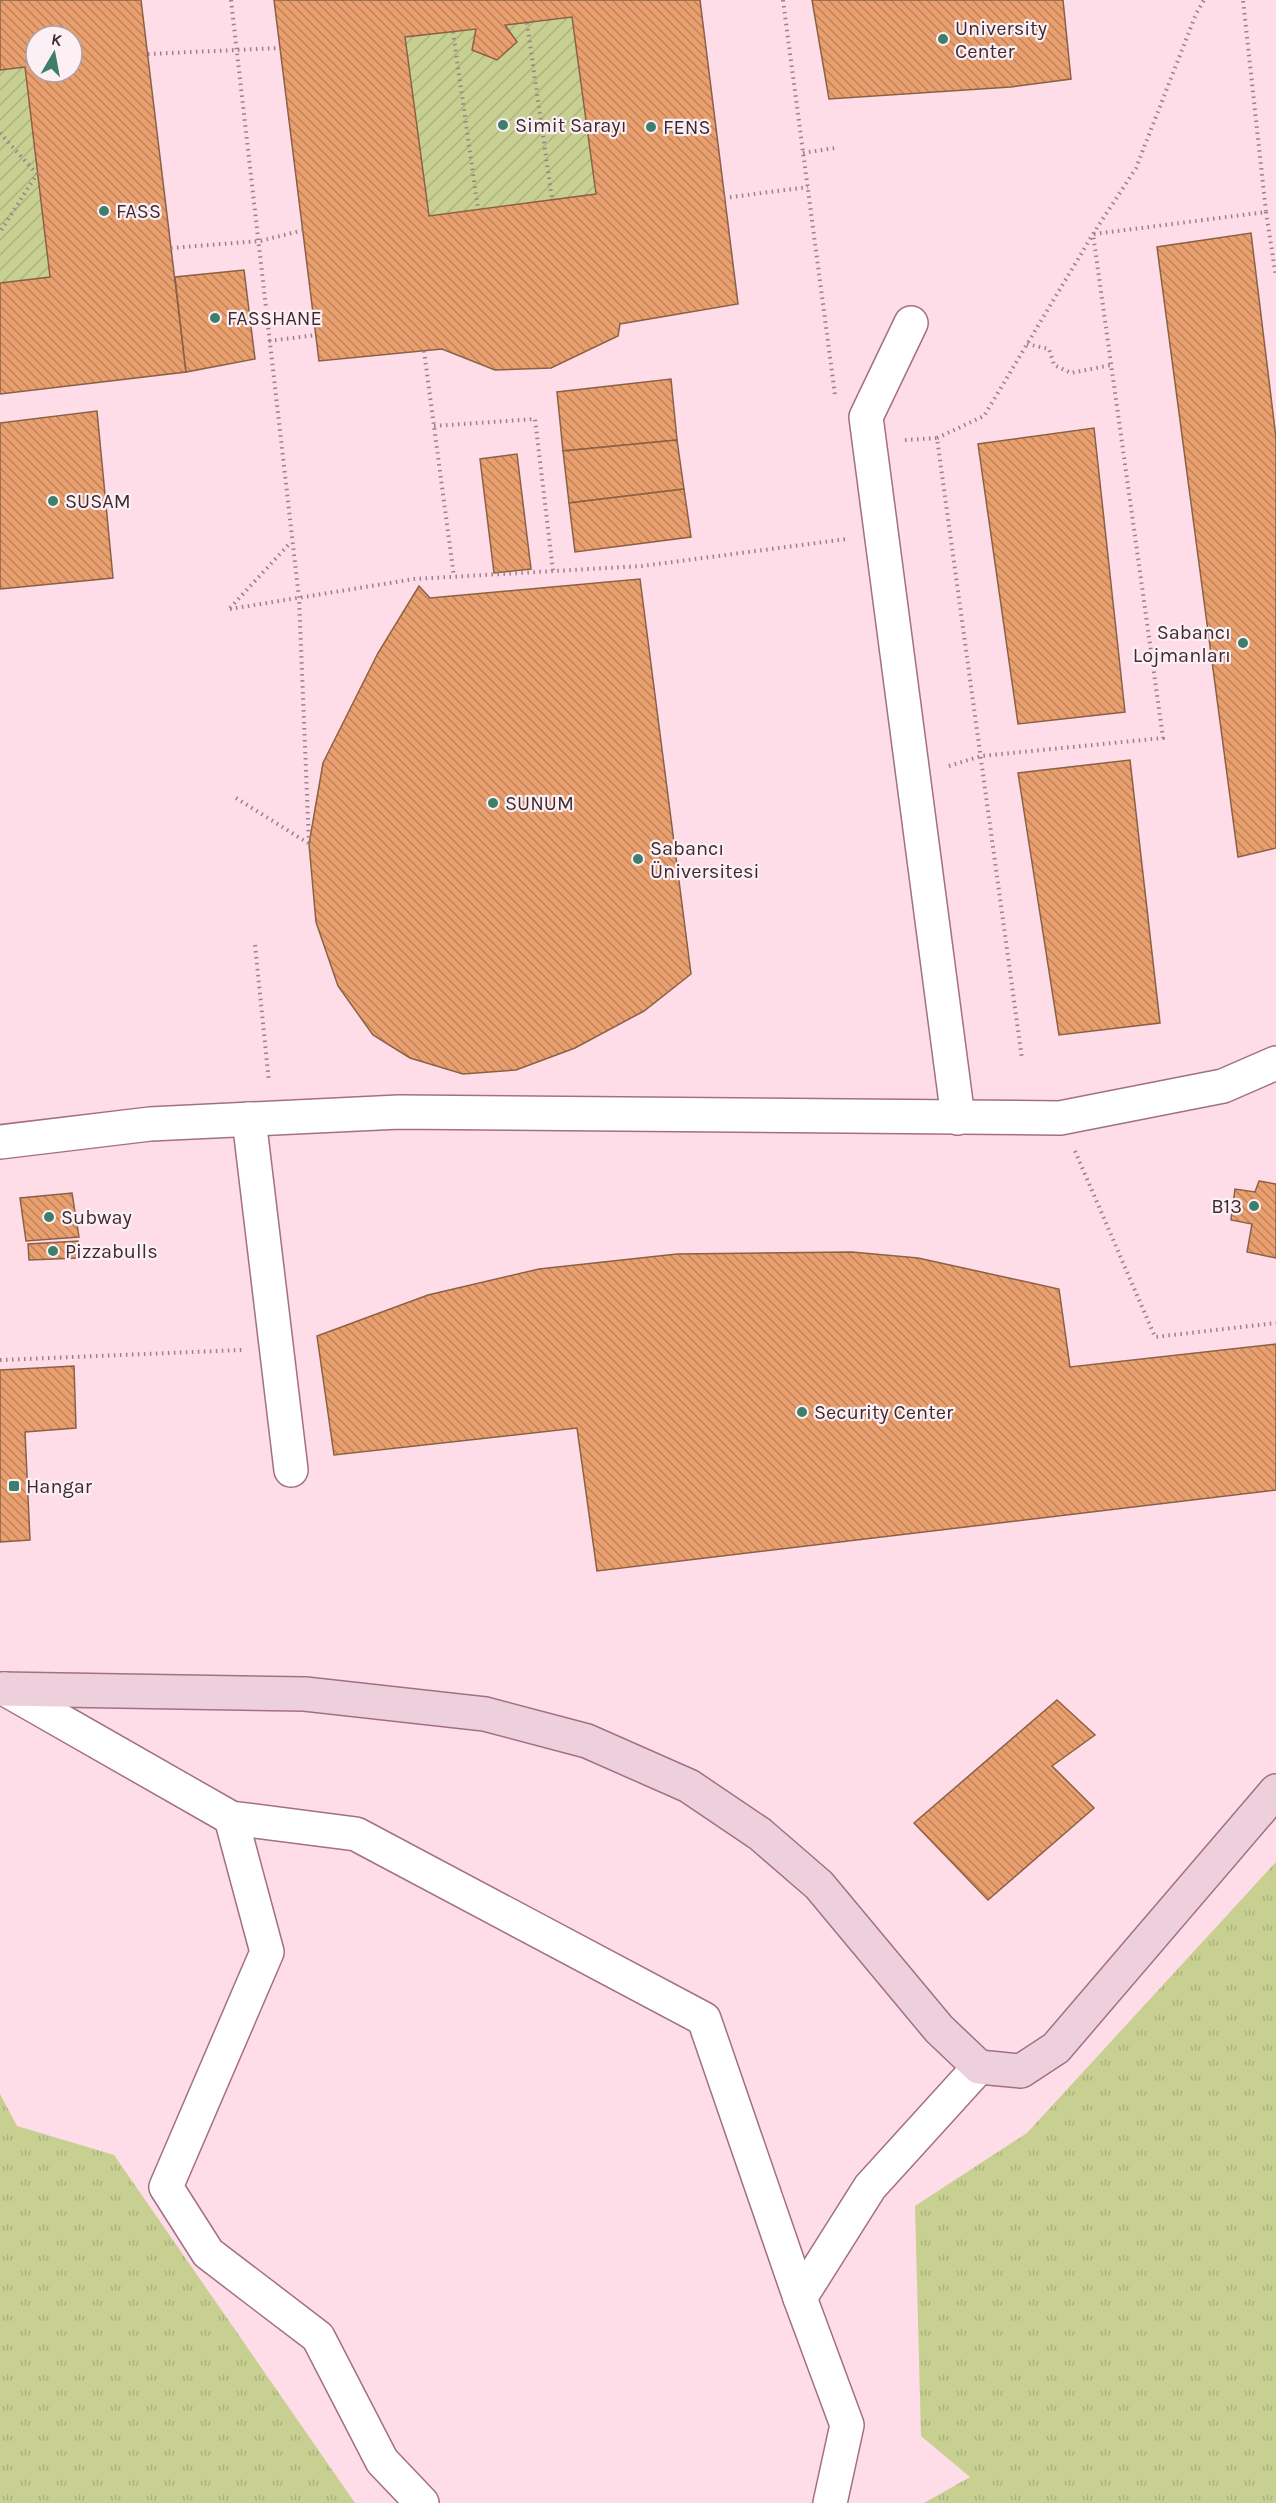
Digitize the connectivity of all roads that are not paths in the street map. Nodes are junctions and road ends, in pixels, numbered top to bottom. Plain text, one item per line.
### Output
1 (910, 322) dead end
2 (1276, 1063) edge
3 (958, 1118) junction
4 (261, 1119) junction
5 (0, 1142) edge
6 (291, 1470) dead end
7 (3, 1689) edge
8 (1276, 1791) edge
9 (231, 1818) junction
10 (979, 2067) junction
11 (800, 2298) junction
12 (422, 2503) edge
13 (830, 2503) edge

1 - 3 street
2 - 3 street
3 - 4 street
4 - 5 street
4 - 6 street
7 - 9 street
7 - 10 street
8 - 10 street
9 - 11 street
9 - 12 street
10 - 11 street
11 - 13 street

